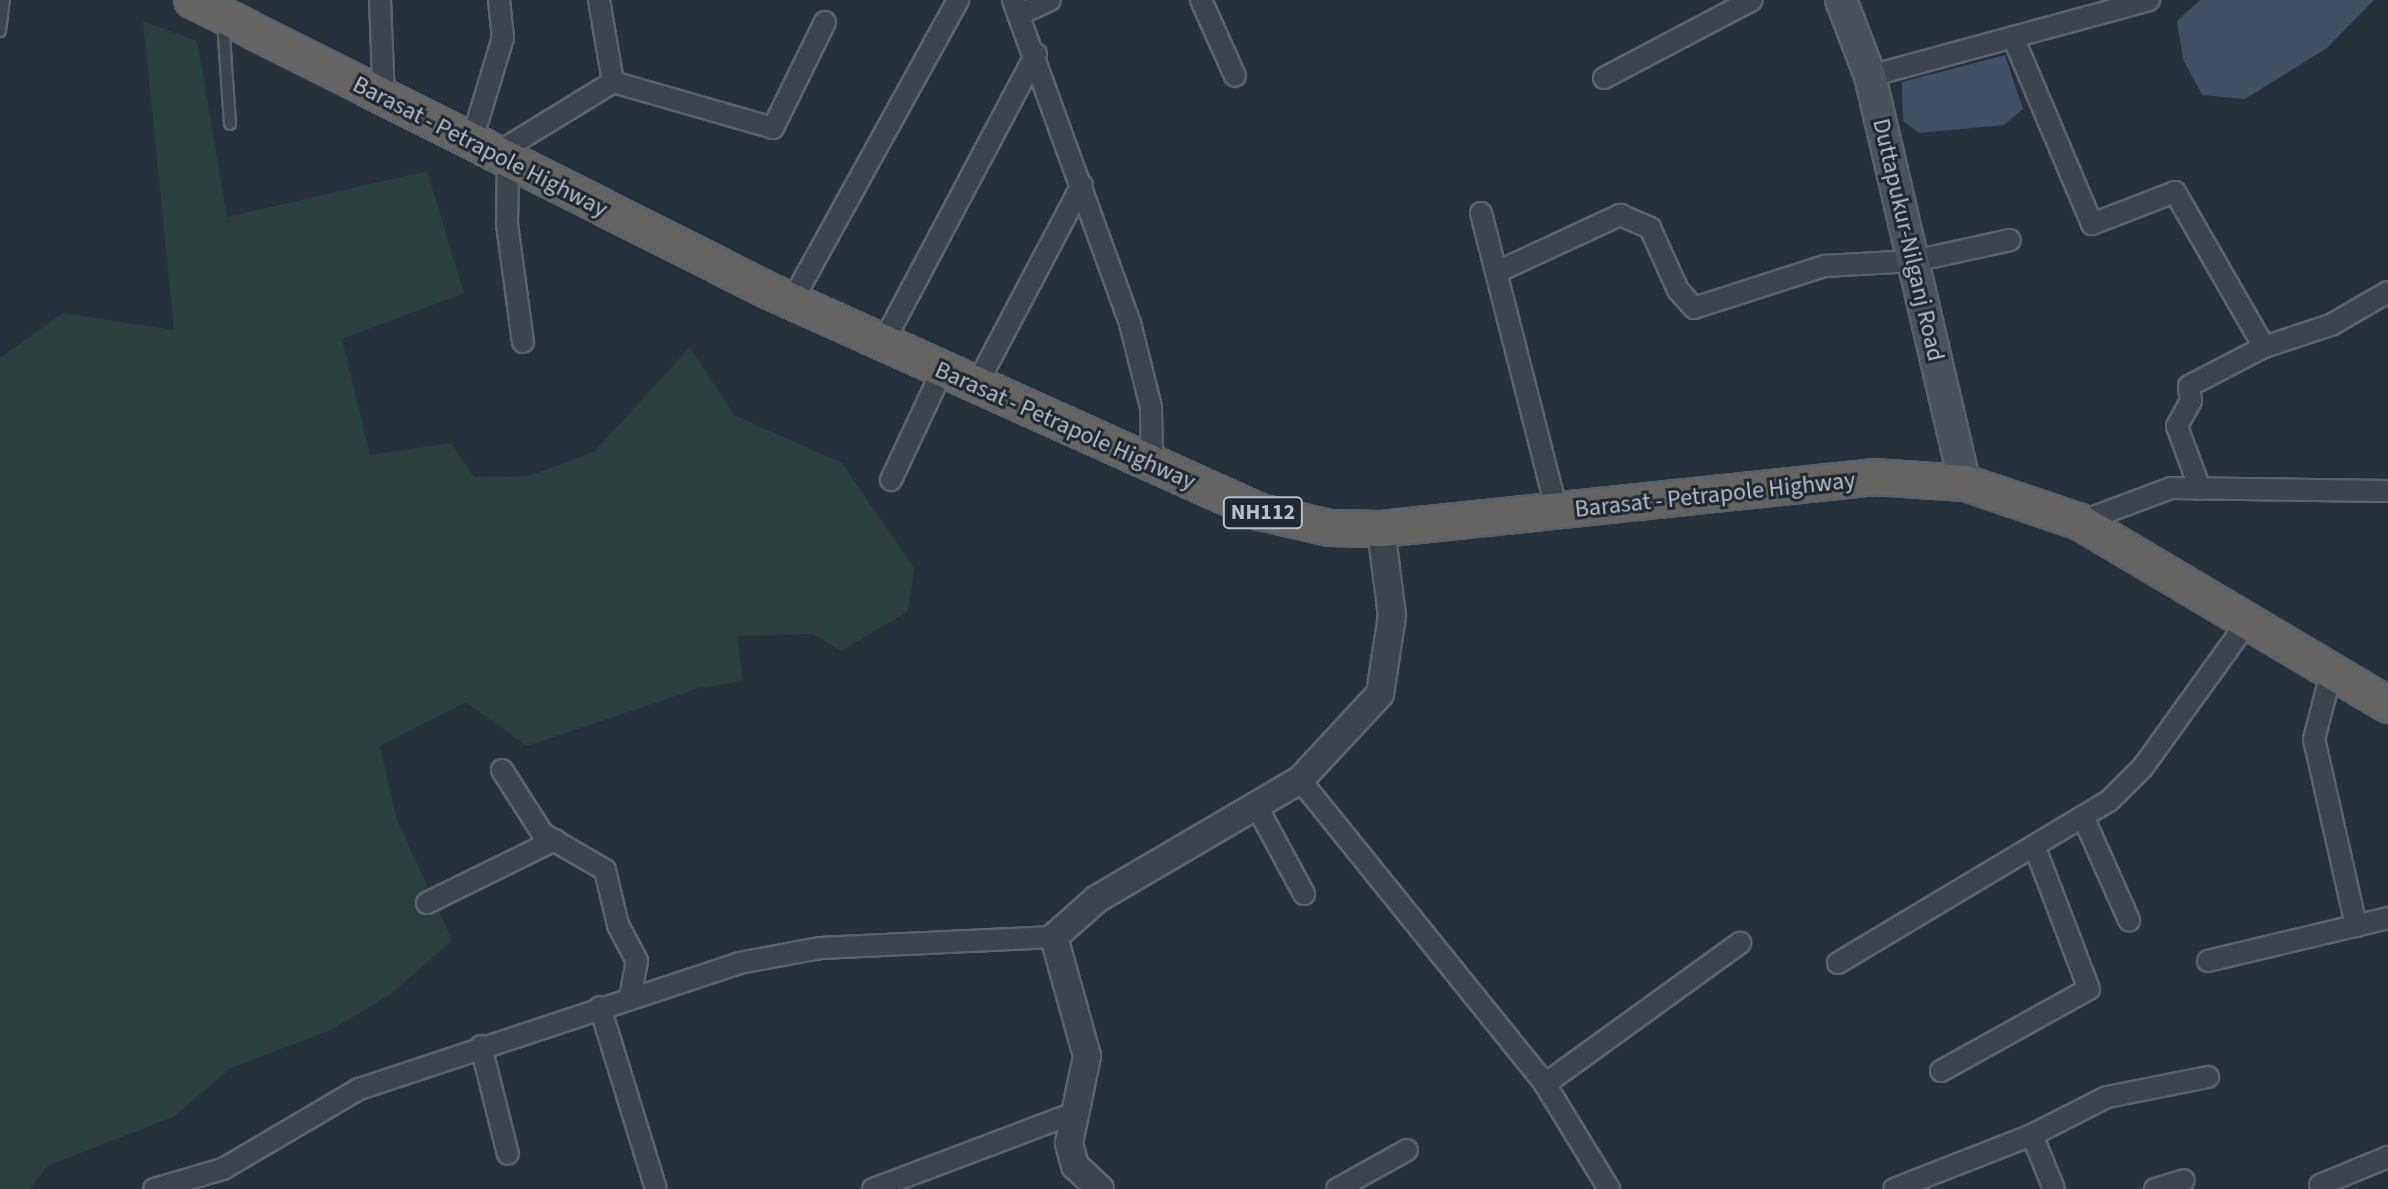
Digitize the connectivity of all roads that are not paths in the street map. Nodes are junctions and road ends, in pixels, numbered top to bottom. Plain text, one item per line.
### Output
1 (4, 0) edge
2 (192, 0) edge
3 (380, 0) edge
4 (499, 0) edge
5 (599, 0) edge
6 (958, 0) edge
7 (1050, 0) edge
8 (1201, 0) edge
9 (1752, 0) edge
10 (1841, 0) edge
11 (2149, 0) edge
12 (1016, 7) edge
13 (223, 15) junction
14 (825, 22) dead end
15 (0, 31) edge
16 (2013, 37) junction
17 (1036, 54) junction
18 (1235, 76) dead end
19 (1870, 76) junction
20 (1604, 78) dead end
21 (613, 82) junction
22 (384, 99) junction
23 (230, 124) dead end
24 (491, 154) junction
25 (1082, 185) junction
26 (1481, 213) dead end
27 (2010, 240) dead end
28 (1914, 261) junction
29 (1497, 272) junction
30 (2388, 292) edge
31 (792, 301) junction
32 (523, 342) dead end
33 (883, 343) junction
34 (2264, 347) junction
35 (942, 371) junction
36 (976, 386) junction
37 (1152, 466) junction
38 (891, 480) dead end
39 (1965, 483) junction
40 (2200, 489) junction
41 (2388, 491) edge
42 (1557, 512) junction
43 (2080, 522) junction
44 (1381, 529) junction
45 (2249, 620) junction
46 (2332, 670) junction
47 (2388, 705) edge
48 (502, 770) dead end
49 (1300, 780) junction
50 (1257, 807) junction
51 (2084, 819) junction
52 (555, 840) junction
53 (2036, 850) junction
54 (1304, 894) dead end
55 (427, 903) dead end
56 (2388, 918) edge
57 (2129, 920) dead end
58 (2356, 926) junction
59 (1054, 937) junction
60 (1740, 943) dead end
61 (2208, 961) dead end
62 (1838, 963) dead end
63 (630, 998) junction
64 (600, 1007) junction
65 (481, 1046) junction
66 (1941, 1071) dead end
67 (2208, 1077) dead end
68 (1545, 1084) junction
69 (1071, 1114) junction
70 (2032, 1135) junction
71 (1407, 1150) dead end
72 (508, 1154) dead end
73 (2388, 1157) edge
74 (2184, 1180) dead end
75 (2320, 1185) dead end
76 (154, 1189) edge
77 (656, 1189) edge
78 (873, 1189) edge
79 (1100, 1189) edge
80 (1337, 1189) edge
81 (1609, 1189) edge
82 (1894, 1189) edge
83 (2054, 1189) edge
84 (2155, 1189) edge

1 - 15 lane
2 - 13 highway, Barasat - Petrapole Highway / NH112
3 - 22 street
4 - 24 street
5 - 21 street
6 - 31 street
7 - 12 street
8 - 18 street
9 - 20 street
10 - 19 main road, Duttapukur-Nilganj Road
11 - 16 street
12 - 17 street
13 - 22 highway, Barasat - Petrapole Highway / NH112
13 - 23 lane
14 - 21 street
16 - 19 street
16 - 34 street
17 - 25 street
17 - 33 street
19 - 28 main road, Duttapukur-Nilganj Road
21 - 24 street
22 - 24 highway, Barasat - Petrapole Highway / NH112
24 - 31 highway, Barasat - Petrapole Highway / NH112
24 - 32 street
25 - 36 street
25 - 37 street
26 - 29 street
27 - 28 street
28 - 29 street
28 - 39 main road, Duttapukur-Nilganj Road
29 - 42 street
30 - 34 street
31 - 33 highway, Barasat - Petrapole Highway / NH112
33 - 35 highway, Barasat - Petrapole Highway / NH112
34 - 40 street
35 - 36 highway, Barasat - Petrapole Highway / NH112
35 - 38 street
36 - 37 highway, Barasat - Petrapole Highway / NH112
37 - 44 highway, Barasat - Petrapole Highway / NH112
39 - 42 highway, Barasat - Petrapole Highway / NH112
39 - 43 highway, Barasat - Petrapole Highway / NH112
40 - 41 street
40 - 43 street
42 - 44 highway, Barasat - Petrapole Highway / NH112
43 - 45 highway, Barasat - Petrapole Highway / NH112
44 - 49 street
45 - 46 highway, Barasat - Petrapole Highway / NH112
45 - 51 street
46 - 47 highway, Barasat - Petrapole Highway / NH112
46 - 58 street
48 - 52 street
49 - 50 street
49 - 68 street
50 - 54 street
50 - 59 street
51 - 53 street
51 - 57 street
52 - 55 street
52 - 63 street
53 - 62 street
53 - 66 street
56 - 58 street
58 - 61 street
59 - 63 street
59 - 69 street
60 - 68 street
63 - 64 street
64 - 65 street
64 - 77 street
65 - 72 street
65 - 76 street
67 - 70 street
68 - 81 street
69 - 78 street
69 - 79 street
70 - 82 street
70 - 83 street
71 - 80 street
73 - 75 street
74 - 84 street

